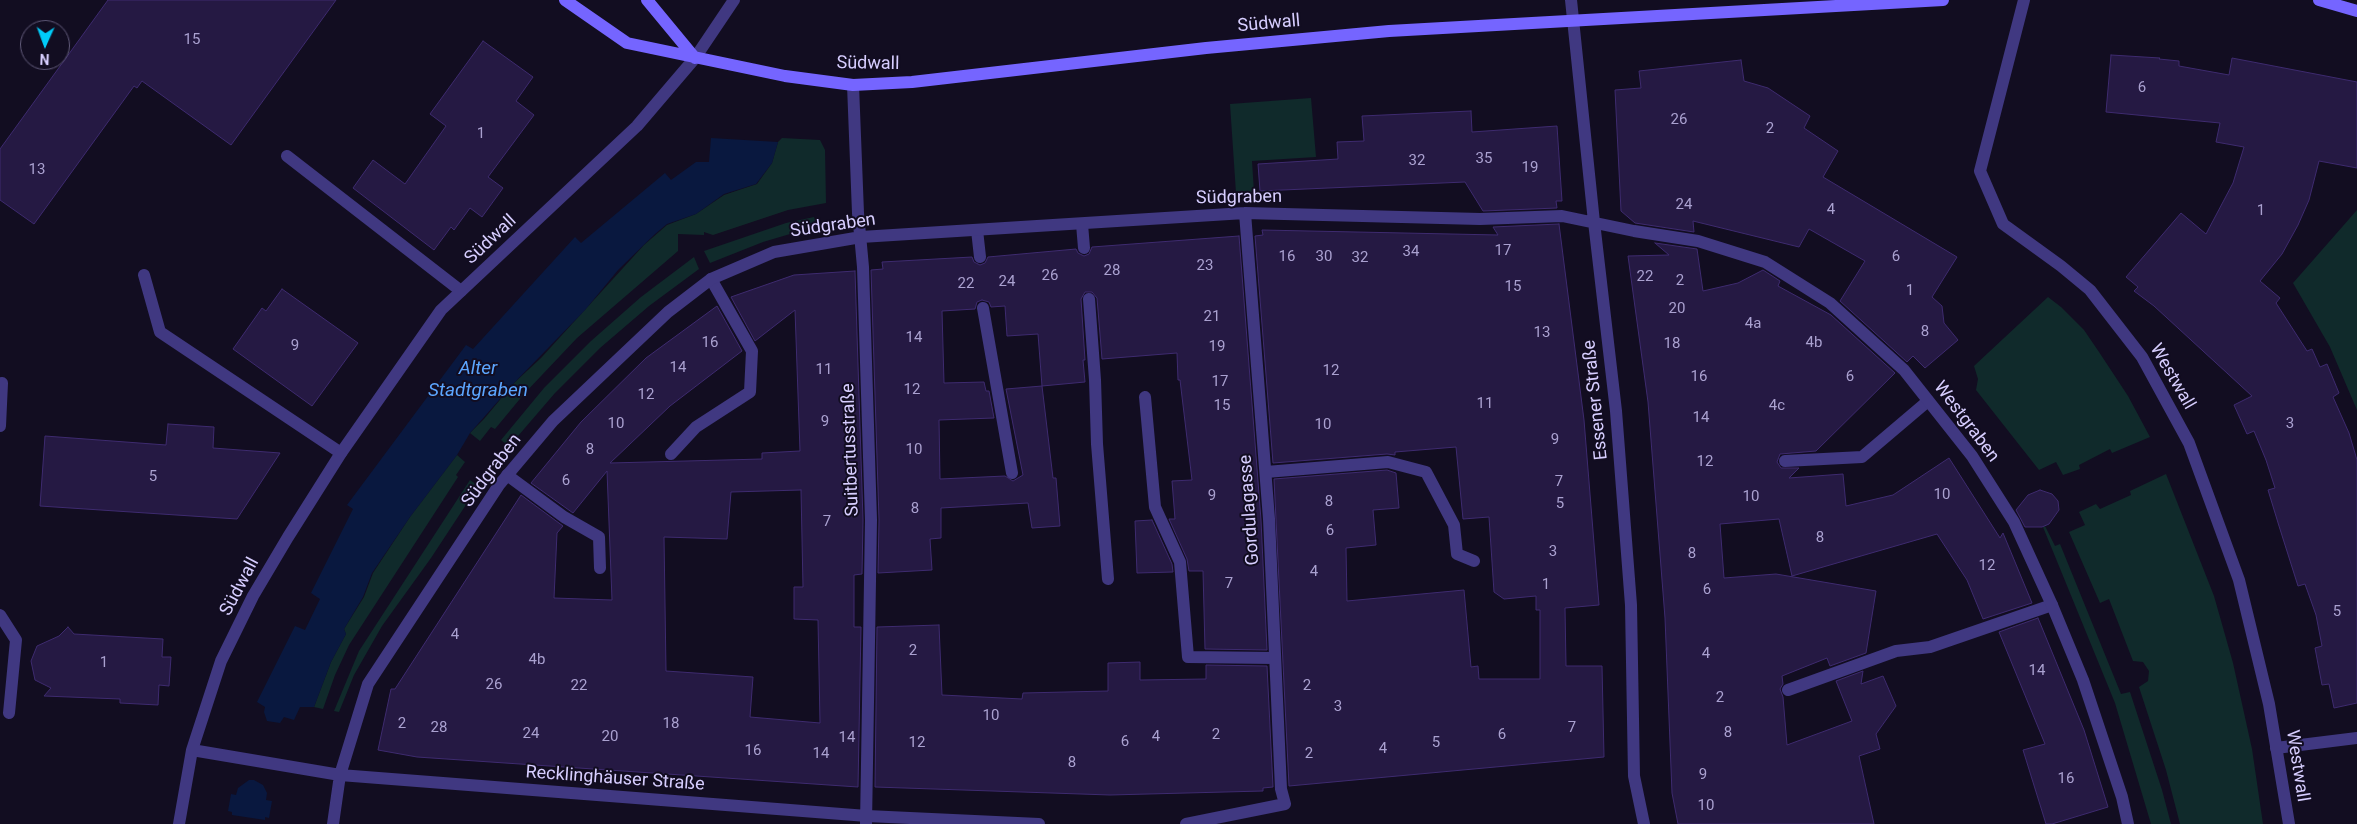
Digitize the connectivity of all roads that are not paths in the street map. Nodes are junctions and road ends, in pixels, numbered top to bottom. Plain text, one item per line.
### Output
1 (565, 0) edge
2 (648, 0) edge
3 (734, 0) edge
4 (1571, 0) edge
5 (1943, 0) edge
6 (2024, 0) edge
7 (2319, 0) edge
8 (2357, 11) edge
9 (1573, 21) junction
10 (695, 58) junction
11 (853, 84) junction
12 (287, 156) dead end
13 (1245, 213) junction
14 (1594, 222) junction
15 (1082, 224) junction
16 (977, 230) junction
17 (861, 237) junction
18 (1084, 248) dead end
19 (980, 257) dead end
20 (144, 275) dead end
21 (711, 279) junction
22 (461, 291) junction
23 (1089, 299) dead end
24 (983, 308) dead end
25 (2, 383) dead end
26 (1145, 396) dead end
27 (1928, 401) junction
28 (0, 426) edge
29 (341, 453) junction
30 (671, 454) dead end
31 (1785, 461) dead end
32 (1266, 472) junction
33 (1012, 474) dead end
34 (507, 475) junction
35 (1474, 561) dead end
36 (600, 568) dead end
37 (1108, 579) dead end
38 (2052, 605) junction
39 (0, 615) edge
40 (1275, 658) junction
41 (1788, 690) dead end
42 (9, 713) dead end
43 (2357, 738) edge
44 (2276, 748) junction
45 (192, 750) junction
46 (340, 775) junction
47 (867, 820) edge
48 (333, 822) edge
49 (179, 824) edge
50 (1038, 824) edge
51 (1186, 824) edge
52 (1644, 824) edge
53 (2128, 824) edge
54 (2289, 824) edge

1 - 10 main road
2 - 10 main road
3 - 10 street
4 - 9 street, Essener Straße
5 - 9 main road, Südwall
6 - 44 street, Westwall
7 - 8 main road
9 - 11 main road, Südwall
9 - 14 street, Essener Straße
10 - 11 main road, Südwall
10 - 22 street, Südwall
11 - 17 street, Suitbertusstraße
12 - 22 street
13 - 14 street, Südgraben
13 - 15 street, Südgraben
13 - 32 street, Gordulagasse
14 - 27 street, Westgraben
14 - 52 street, Essener Straße
15 - 16 street, Südgraben
15 - 18 street
16 - 17 street, Südgraben
16 - 19 street
17 - 21 street, Südgraben
17 - 47 street, Suitbertusstraße
20 - 29 street
21 - 30 street
21 - 34 street, Südgraben
22 - 29 street, Südwall
23 - 37 street
24 - 33 street
25 - 28 street
26 - 40 street
27 - 31 street
27 - 38 street, Westgraben
29 - 45 street, Südwall
32 - 35 street
32 - 40 street, Gordulagasse
34 - 36 street
34 - 46 street, Südgraben
38 - 41 street
38 - 53 street, Westgraben
39 - 42 street
40 - 51 street, Gordulagasse
43 - 44 street
44 - 54 street, Westwall
45 - 46 street, Recklinghäuser Straße
45 - 49 street, Südwall
46 - 47 street, Recklinghäuser Straße
46 - 48 street, Südgraben
47 - 50 street, Recklinghäuser Straße

